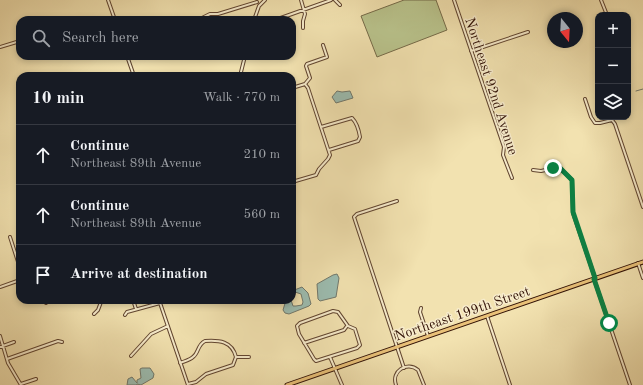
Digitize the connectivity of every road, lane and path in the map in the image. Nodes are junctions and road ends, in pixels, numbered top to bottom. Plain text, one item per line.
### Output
1 (108, 0) edge
2 (265, 0) edge
3 (301, 0) edge
4 (331, 0) edge
5 (335, 0) edge
6 (454, 0) edge
7 (601, 0) edge
8 (257, 1) edge
9 (260, 3) junction
10 (340, 5) dead end
11 (304, 10) junction
12 (606, 12) edge
13 (114, 16) edge
14 (206, 16) edge
15 (255, 16) edge
16 (287, 16) edge
17 (304, 28) dead end
18 (528, 32) dead end
19 (16, 42) edge
20 (323, 45) dead end
21 (0, 47) edge
22 (471, 50) junction
23 (128, 60) edge
24 (244, 60) edge
25 (133, 72) edge
26 (241, 72) edge
27 (305, 84) junction
28 (296, 87) edge
29 (585, 100) dead end
30 (321, 127) junction
31 (329, 151) junction
32 (533, 170) dead end
33 (512, 178) dead end
34 (296, 181) edge
35 (397, 200) dead end
36 (643, 207) edge
37 (10, 237) dead end
38 (16, 256) edge
39 (643, 262) edge
40 (638, 264) junction
41 (594, 278) junction
42 (643, 278) edge
43 (16, 281) edge
44 (0, 287) edge
45 (100, 304) edge
46 (134, 304) edge
47 (151, 304) edge
48 (161, 304) edge
49 (421, 308) dead end
50 (136, 309) junction
51 (94, 314) dead end
52 (125, 315) dead end
53 (487, 316) junction
54 (168, 326) junction
55 (348, 326) junction
56 (0, 336) edge
57 (428, 336) junction
58 (14, 342) dead end
59 (62, 342) dead end
60 (304, 343) junction
61 (2, 347) edge
62 (397, 347) junction
63 (131, 356) dead end
64 (236, 357) junction
65 (249, 357) dead end
66 (330, 357) junction
67 (7, 359) junction
68 (180, 363) junction
69 (335, 368) junction
70 (404, 368) junction
71 (36, 379) dead end
72 (21, 385) edge
73 (188, 385) edge
74 (287, 385) edge
75 (342, 385) edge
76 (396, 385) edge
77 (424, 385) edge
78 (510, 385) edge
79 (630, 385) edge

1 - 13 street
2 - 9 street
3 - 11 street
4 - 11 street
5 - 10 street
6 - 22 street, Northeast 92nd Avenue
7 - 12 street
8 - 9 street
8 - 14 street
9 - 15 street
11 - 16 street
11 - 17 street
18 - 22 street
19 - 21 street
20 - 27 street
22 - 33 street, Northeast 92nd Avenue
23 - 25 street
24 - 26 street
27 - 28 street
27 - 30 street
29 - 36 street
30 - 31 street
30 - 31 street
31 - 34 street
32 - 41 street
35 - 62 street
37 - 38 street
39 - 40 main road, Northeast 199th Street
40 - 41 main road, Northeast 199th Street
40 - 42 street
41 - 53 main road, Northeast 199th Street
41 - 79 street
43 - 44 street
45 - 51 street
46 - 50 street
47 - 50 street
48 - 54 street
49 - 57 street
50 - 52 street
53 - 57 main road, Northeast 199th Street
53 - 78 street
54 - 63 street
54 - 68 street
55 - 60 street
55 - 60 street
55 - 66 street
56 - 61 street
57 - 62 main road, Northeast 199th Street
58 - 61 street
59 - 67 street
60 - 66 street
61 - 67 street
62 - 69 main road, Northeast 199th Street
62 - 70 street
64 - 65 street
64 - 68 street
64 - 73 street
66 - 69 street
67 - 72 street
68 - 73 street
69 - 74 main road, Northeast 199th Street
69 - 75 street
70 - 76 street
70 - 77 street
71 - 72 street

